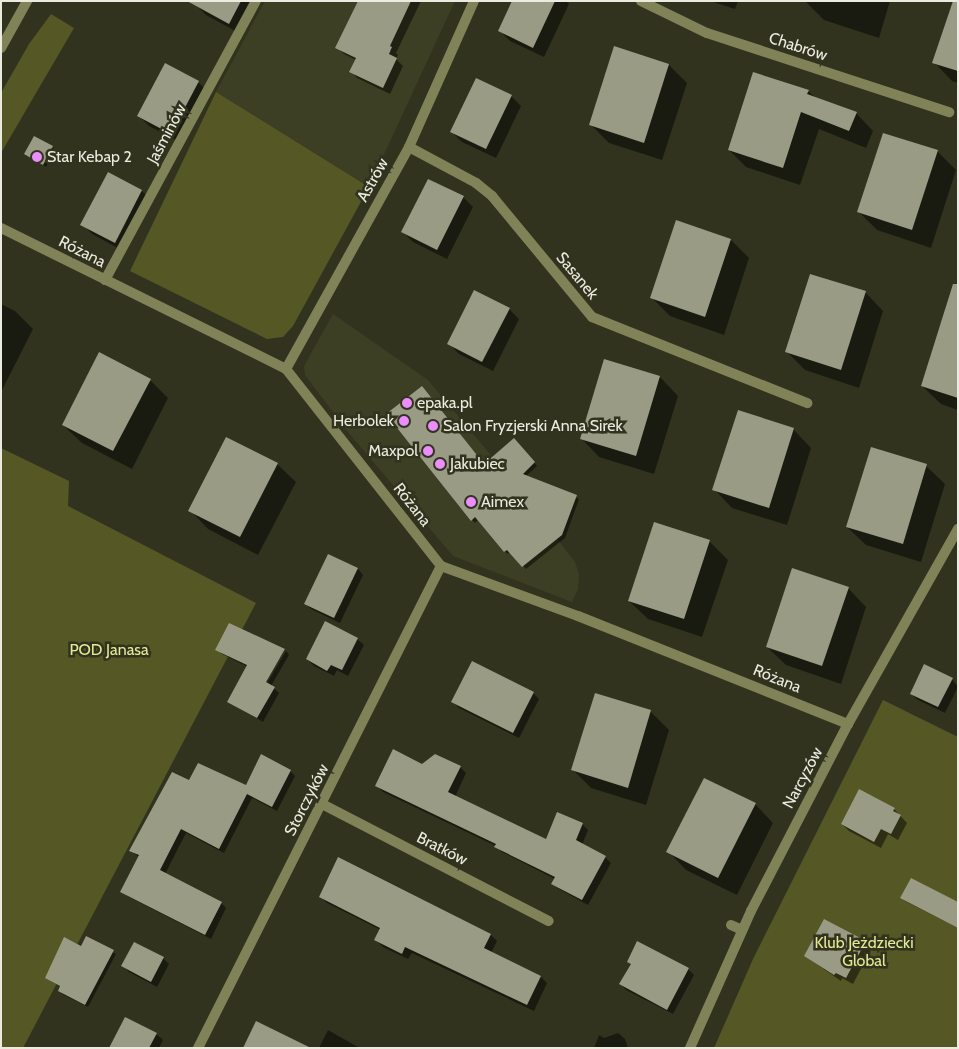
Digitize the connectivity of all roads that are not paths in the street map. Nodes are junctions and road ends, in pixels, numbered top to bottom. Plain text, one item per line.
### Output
1 (27, 1) edge
2 (256, 1) edge
3 (474, 1) edge
4 (642, 1) edge
5 (1, 48) edge
6 (949, 112) dead end
7 (409, 147) junction
8 (1, 228) edge
9 (105, 280) junction
10 (286, 369) junction
11 (807, 403) dead end
12 (958, 529) edge
13 (441, 566) junction
14 (848, 724) junction
15 (322, 804) junction
16 (549, 921) dead end
17 (731, 925) dead end
18 (742, 930) junction
19 (198, 1048) edge
20 (690, 1048) edge

1 - 5 street
2 - 9 street, Jaśminów
3 - 7 street, Astrów
4 - 6 street, Chabrów
7 - 10 street, Astrów
7 - 11 street, Sasanek
8 - 9 street, Różana
9 - 10 street, Różana
10 - 13 street, Różana
12 - 14 street, Narcyzów
13 - 14 street, Różana
13 - 15 street, Storczyków
14 - 18 street, Narcyzów
15 - 16 street, Bratków
15 - 19 street, Storczyków
17 - 18 street
18 - 20 street, Narcyzów

